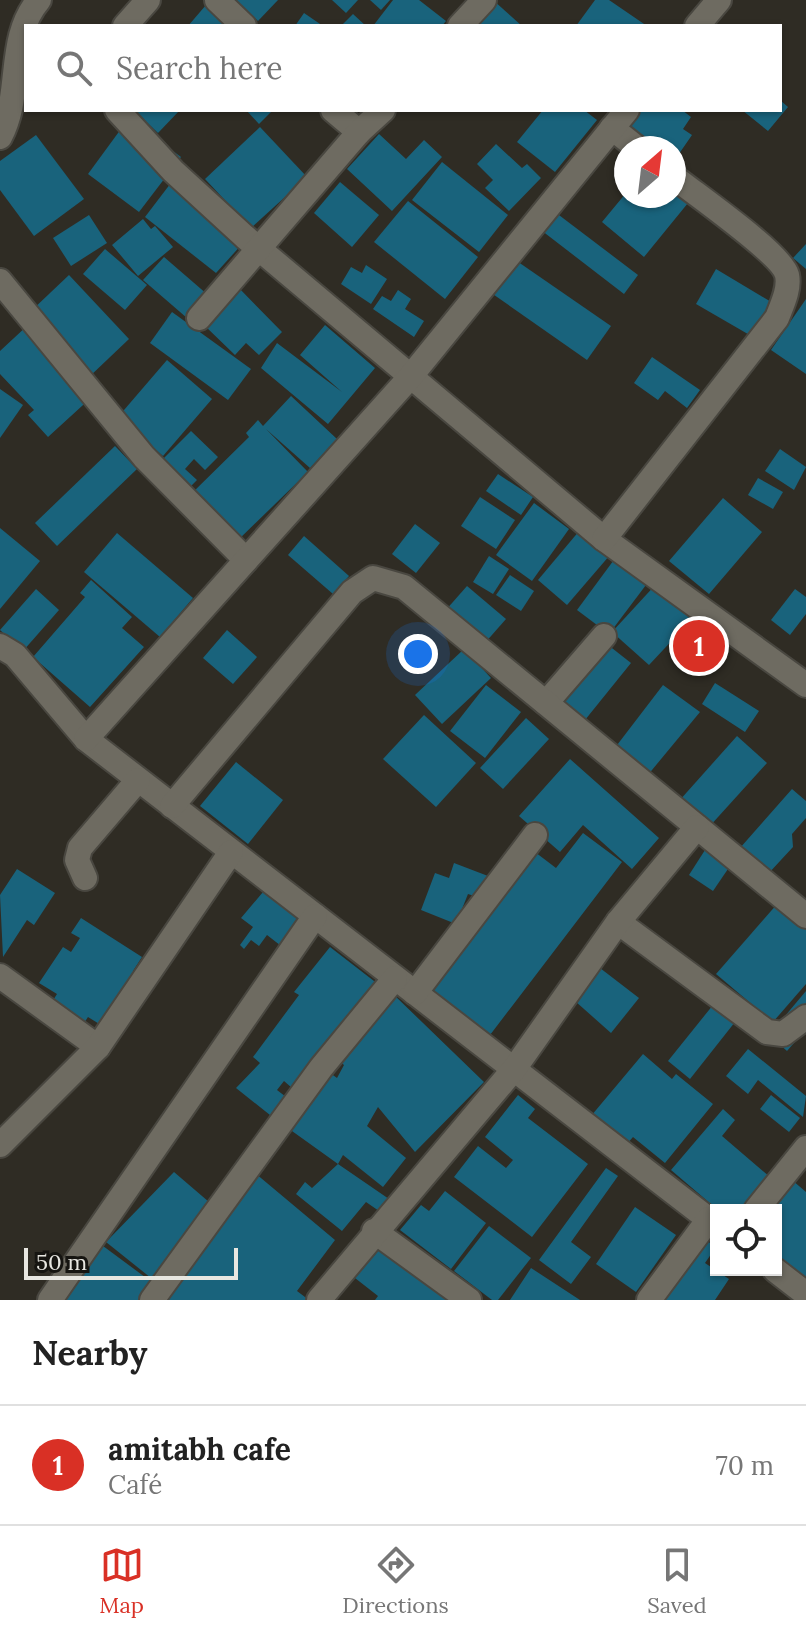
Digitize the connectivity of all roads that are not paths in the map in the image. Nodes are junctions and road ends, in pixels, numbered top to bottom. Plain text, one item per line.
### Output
1 (39, 0) edge
2 (148, 0) edge
3 (217, 0) edge
4 (484, 0) edge
5 (719, 0) edge
6 (25, 24) edge
7 (127, 24) edge
8 (242, 24) edge
9 (462, 24) edge
10 (699, 24) edge
11 (24, 27) edge
12 (119, 112) edge
13 (335, 112) edge
14 (381, 112) edge
15 (619, 119) edge
16 (359, 132) junction
17 (630, 136) edge
18 (0, 137) edge
19 (686, 186) edge
20 (259, 249) junction
21 (0, 281) edge
22 (199, 318) dead end
23 (411, 376) junction
24 (604, 539) junction
25 (246, 560) junction
26 (604, 636) dead end
27 (5, 658) edge
28 (806, 685) edge
29 (546, 703) junction
30 (86, 739) junction
31 (138, 780) junction
32 (172, 806) junction
33 (697, 827) junction
34 (535, 835) dead end
35 (231, 852) junction
36 (85, 878) dead end
37 (315, 916) junction
38 (806, 916) edge
39 (618, 922) junction
40 (0, 976) edge
41 (395, 978) junction
42 (415, 993) junction
43 (806, 1017) edge
44 (98, 1047) junction
45 (514, 1069) junction
46 (0, 1145) edge
47 (806, 1148) edge
48 (761, 1204) edge
49 (710, 1220) edge
50 (710, 1224) edge
51 (374, 1231) junction
52 (782, 1275) edge
53 (806, 1294) edge
54 (50, 1300) edge
55 (152, 1300) edge
56 (319, 1300) edge
57 (469, 1300) edge
58 (649, 1300) edge

1 - 6 street
2 - 7 street
3 - 8 street
4 - 9 street
5 - 10 street
11 - 18 street
12 - 20 street
13 - 16 street
14 - 16 street
15 - 17 street
15 - 23 street
16 - 20 street
19 - 24 street
20 - 22 street
20 - 23 street
21 - 25 street
23 - 24 street
23 - 25 street
24 - 28 street
25 - 30 street
26 - 29 street
27 - 30 street
29 - 32 street
29 - 33 street
30 - 31 street
31 - 32 street
31 - 36 street
32 - 35 street
33 - 38 street
33 - 39 street
34 - 42 street
35 - 37 street
35 - 44 street
37 - 41 street
37 - 54 street
39 - 43 street
39 - 45 street
40 - 44 street
41 - 42 street
41 - 55 street
42 - 45 street
44 - 46 street
45 - 49 street
45 - 51 street
47 - 48 street
50 - 58 street
51 - 56 street
51 - 57 street
52 - 53 street

